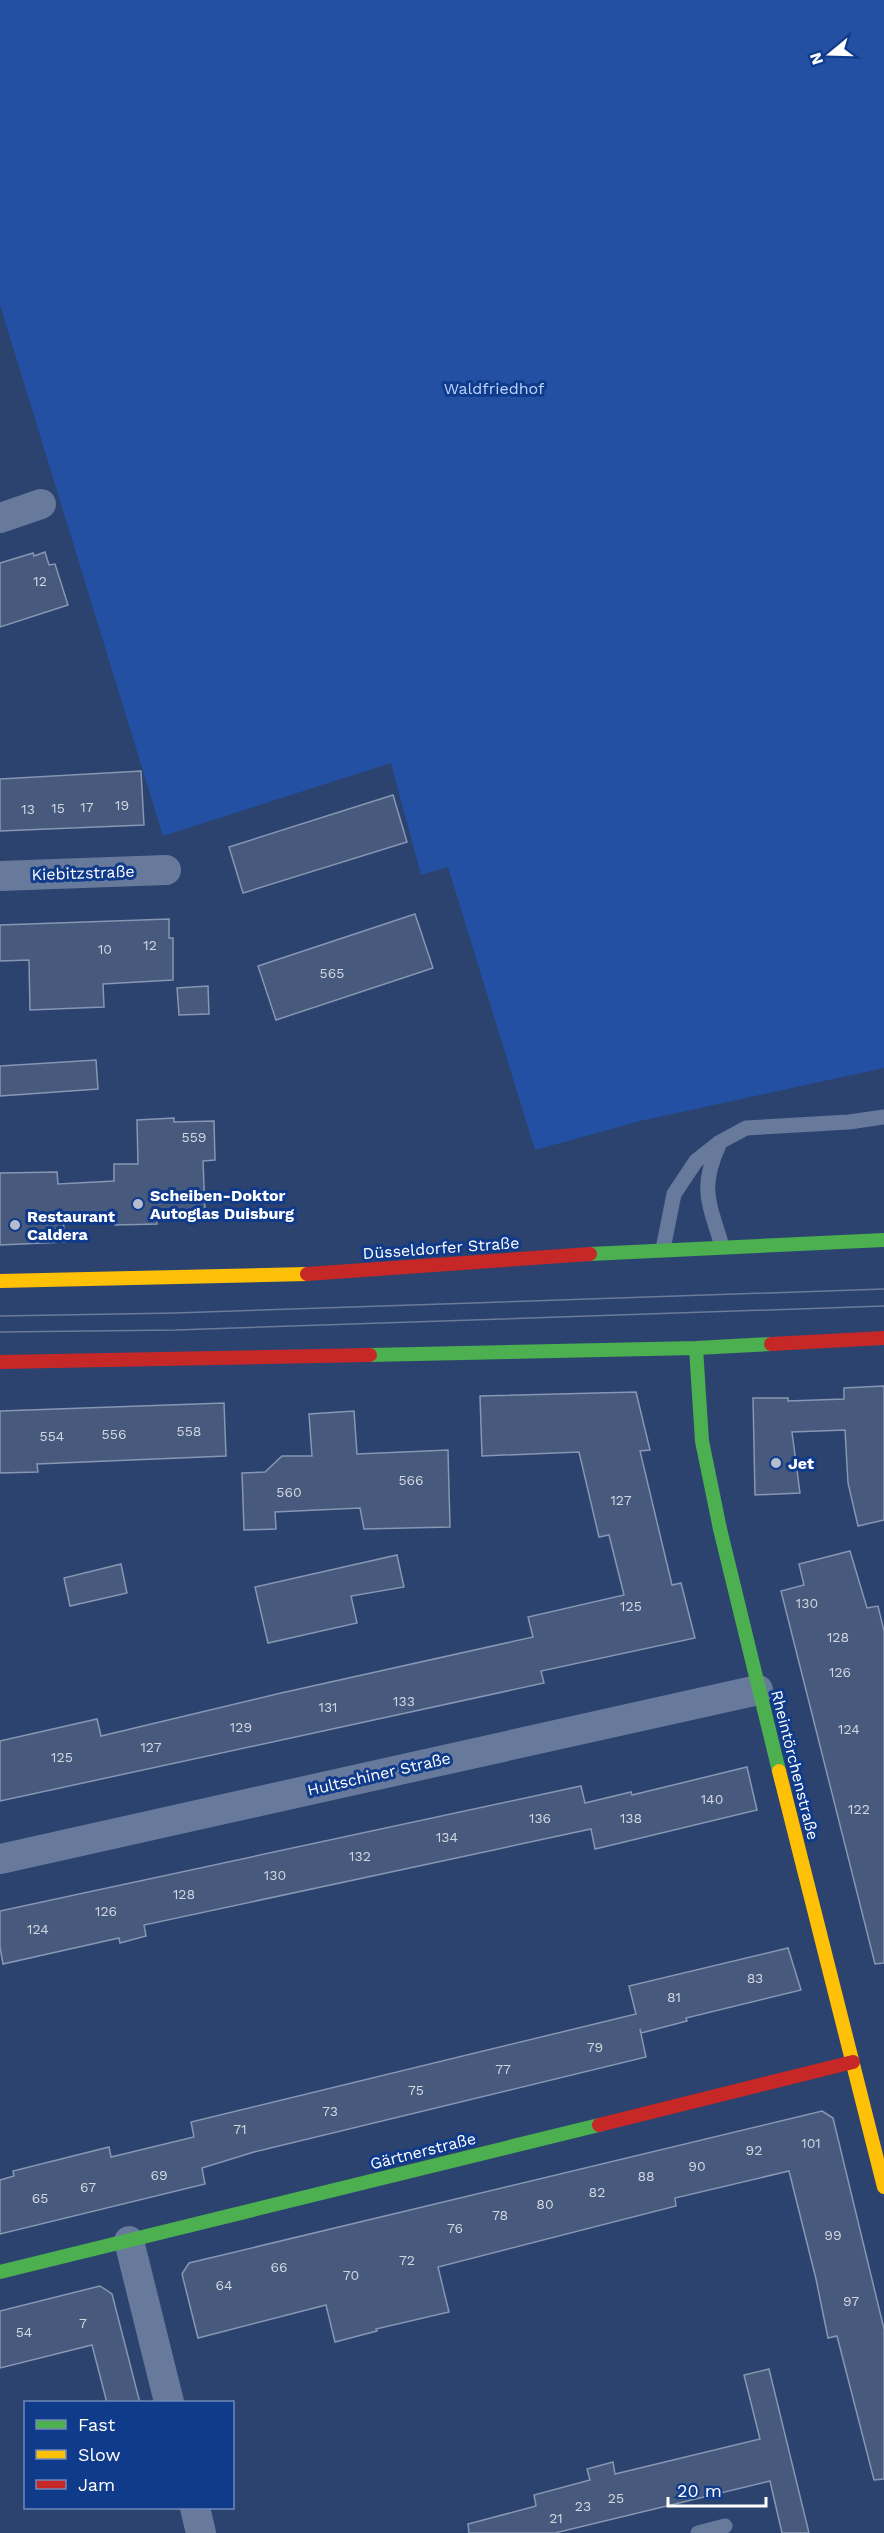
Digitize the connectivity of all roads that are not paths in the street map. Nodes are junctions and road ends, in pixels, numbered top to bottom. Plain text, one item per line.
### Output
1 (41, 504) dead end
2 (0, 518) edge
3 (166, 870) dead end
4 (0, 876) edge
5 (884, 1116) edge
6 (720, 1142) junction
7 (884, 1240) edge
8 (722, 1246) junction
9 (663, 1249) junction
10 (0, 1281) edge
11 (884, 1338) edge
12 (696, 1348) junction
13 (0, 1362) edge
14 (758, 1690) junction
15 (0, 1858) edge
16 (853, 2062) junction
17 (884, 2187) edge
18 (129, 2241) junction
19 (0, 2272) edge
20 (169, 2401) edge
21 (195, 2509) edge
22 (725, 2526) dead end
23 (201, 2533) edge
24 (698, 2533) edge

1 - 2 street
3 - 4 street, Kiebitzstraße
5 - 6 lane
6 - 8 lane
6 - 9 lane
7 - 8 main road, Düsseldorfer Straße
8 - 9 main road, Düsseldorfer Straße
9 - 10 main road, Düsseldorfer Straße
11 - 12 main road
12 - 13 main road
12 - 14 main road, Rheintörchenstraße
14 - 15 street, Hultschiner Straße
14 - 16 main road, Rheintörchenstraße
16 - 17 main road, Rheintörchenstraße
16 - 18 main road, Gärtnerstraße
18 - 19 main road, Gärtnerstraße
18 - 20 street
21 - 23 street
22 - 24 lane

